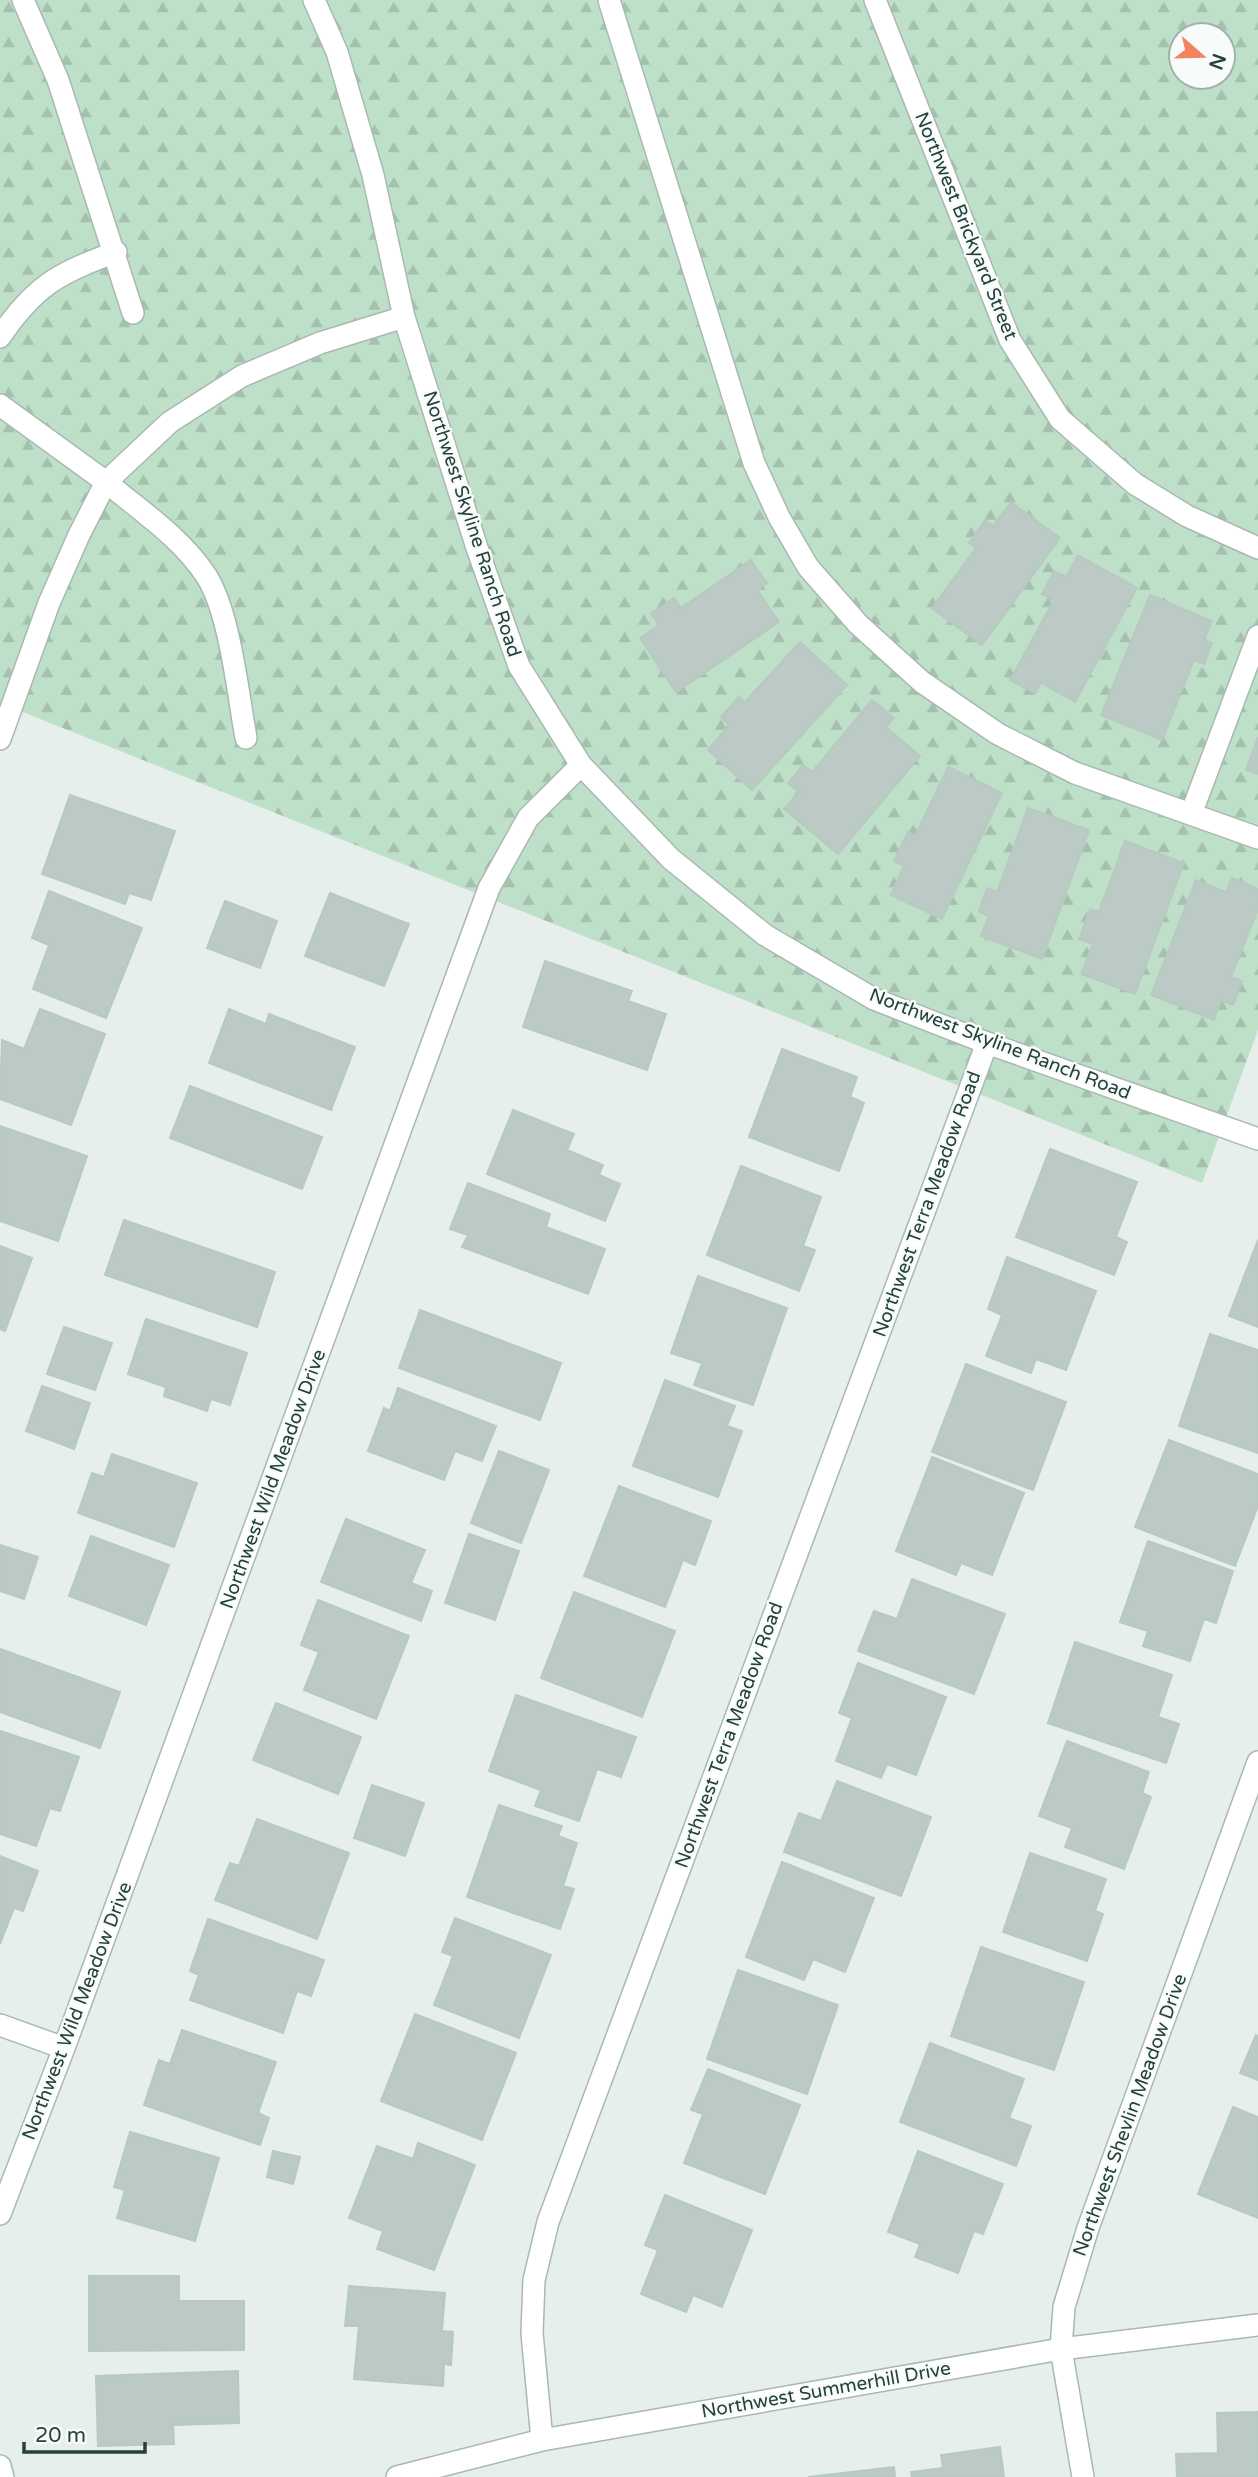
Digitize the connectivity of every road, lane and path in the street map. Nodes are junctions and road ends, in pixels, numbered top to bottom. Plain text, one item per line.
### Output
1 (23, 0) edge
2 (314, 0) edge
3 (609, 0) edge
4 (876, 0) edge
5 (116, 253) junction
6 (134, 313) dead end
7 (404, 317) junction
8 (0, 337) edge
9 (0, 405) edge
10 (106, 482) junction
11 (1258, 548) edge
12 (1258, 636) edge
13 (246, 738) dead end
14 (0, 739) edge
15 (581, 765) junction
16 (1191, 814) junction
17 (1258, 838) edge
18 (987, 1042) junction
19 (1258, 1139) edge
20 (1258, 1762) edge
21 (0, 2025) edge
22 (64, 2048) junction
23 (0, 2214) edge
24 (1258, 2325) edge
25 (1061, 2349) junction
26 (542, 2440) junction
27 (0, 2466) edge
28 (3, 2477) edge
29 (397, 2477) edge
30 (1083, 2477) edge

1 - 5 street
2 - 7 street, Northwest Skyline Ranch Road
3 - 16 street
4 - 11 street, Northwest Brickyard Street
5 - 6 street
5 - 8 street
7 - 10 street
7 - 15 street, Northwest Skyline Ranch Road
9 - 10 street
10 - 13 street
10 - 14 street
12 - 16 street
15 - 18 street, Northwest Skyline Ranch Road
15 - 22 street, Northwest Wild Meadow Drive
16 - 17 street
18 - 19 street, Northwest Skyline Ranch Road
18 - 26 street, Northwest Terra Meadow Road
20 - 25 street, Northwest Shevlin Meadow Drive
21 - 22 street
22 - 23 street, Northwest Wild Meadow Drive
24 - 25 street, Northwest Summerhill Drive
25 - 26 street, Northwest Summerhill Drive
25 - 30 street, Northwest Shevlin Meadow Drive
26 - 29 street, Northwest Summerhill Drive
27 - 28 street

